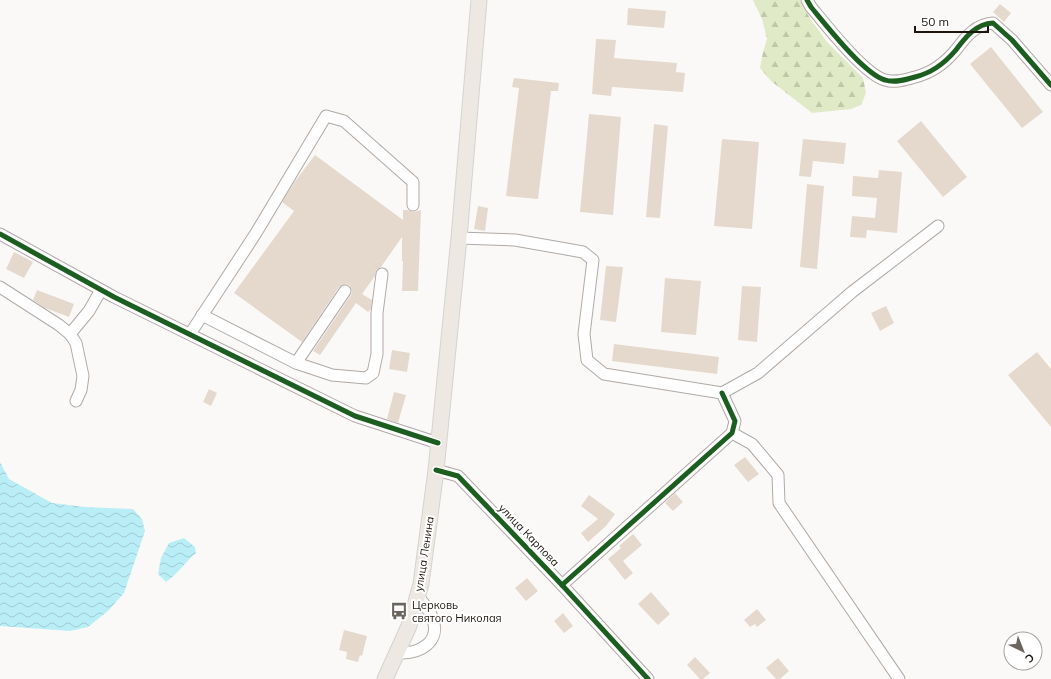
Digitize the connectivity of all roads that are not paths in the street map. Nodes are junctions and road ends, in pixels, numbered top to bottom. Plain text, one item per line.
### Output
1 (479, 0) edge
2 (807, 0) edge
3 (1051, 85) edge
4 (413, 205) dead end
5 (938, 226) dead end
6 (0, 234) edge
7 (458, 238) junction
8 (382, 274) dead end
9 (0, 287) edge
10 (101, 290) junction
11 (345, 291) dead end
12 (202, 315) junction
13 (70, 334) junction
14 (190, 334) junction
15 (296, 363) junction
16 (722, 393) junction
17 (76, 401) dead end
18 (732, 432) junction
19 (438, 443) junction
20 (436, 470) junction
21 (562, 585) junction
22 (418, 596) junction
23 (398, 653) junction
24 (385, 679) edge
25 (648, 679) edge
26 (899, 679) edge

1 - 7 main road, улица Ленина
2 - 3 street
4 - 12 street
5 - 16 street
6 - 10 street
7 - 16 street
7 - 19 main road, улица Ленина
8 - 15 street
9 - 13 street
10 - 13 street
10 - 14 street
11 - 15 street
12 - 14 street
12 - 15 street
13 - 17 street
14 - 19 street
16 - 18 street
18 - 21 street
18 - 26 street
19 - 20 main road, улица Ленина
20 - 21 street, улица Карпова
20 - 22 main road, улица Ленина
21 - 25 street, улица Карпова
22 - 23 main road, улица Ленина
22 - 23 street
23 - 24 main road, улица Ленина

